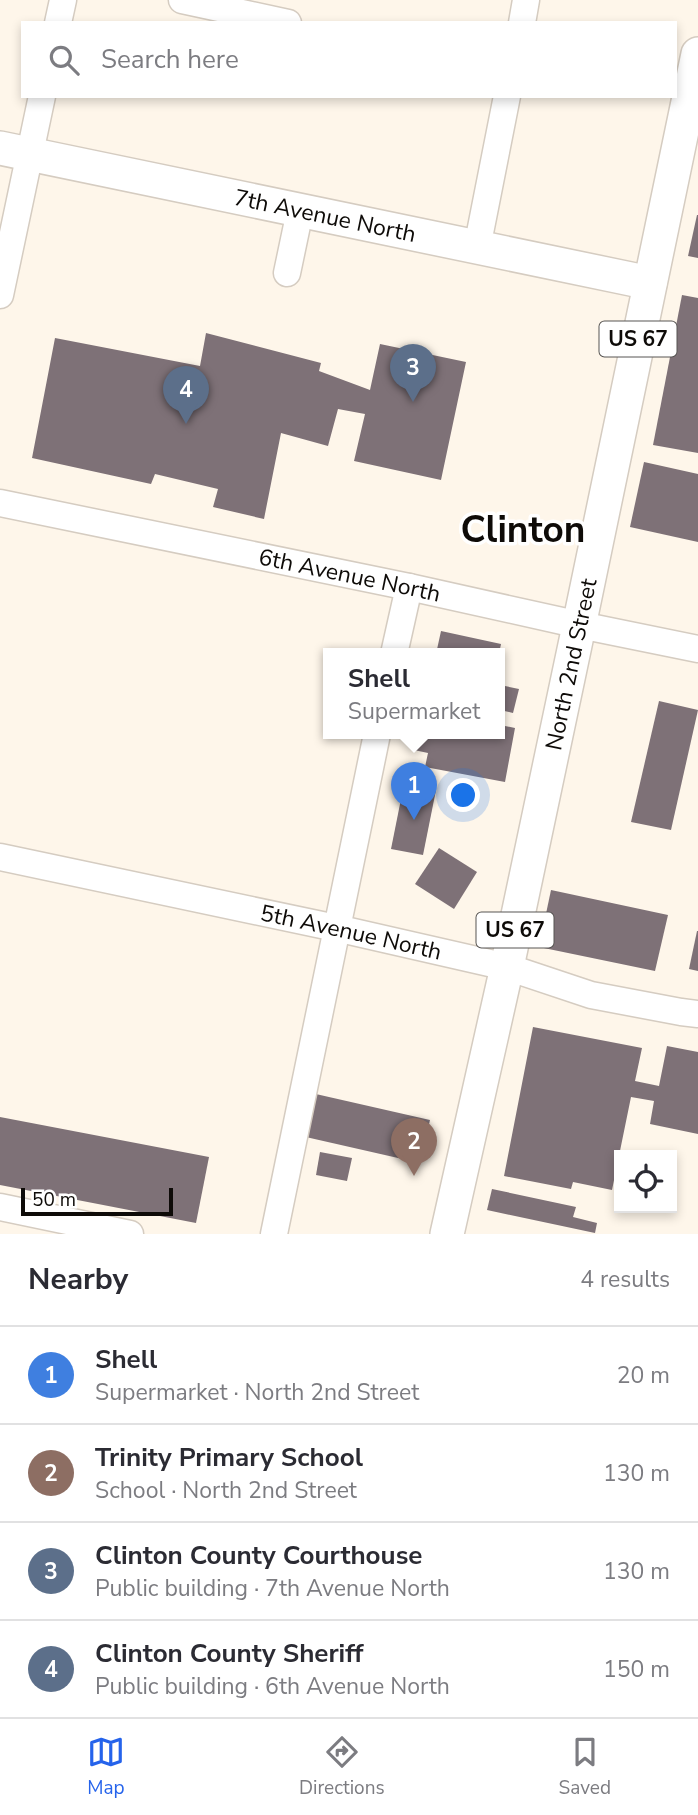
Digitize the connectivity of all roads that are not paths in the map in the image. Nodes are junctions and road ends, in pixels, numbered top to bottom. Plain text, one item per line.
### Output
1 (63, 0) edge
2 (182, 0) edge
3 (526, 0) edge
4 (58, 21) edge
5 (279, 21) edge
6 (522, 21) edge
7 (698, 59) edge
8 (41, 98) edge
9 (507, 98) edge
10 (15, 151) edge
11 (300, 211) junction
12 (477, 248) junction
13 (287, 273) dead end
14 (650, 283) junction
15 (0, 295) edge
16 (0, 503) edge
17 (409, 587) junction
18 (580, 625) junction
19 (395, 648) edge
20 (698, 649) edge
21 (376, 739) edge
22 (0, 857) edge
23 (336, 928) junction
24 (507, 967) junction
25 (698, 1014) edge
26 (0, 1206) edge
27 (130, 1234) edge
28 (274, 1234) edge
29 (447, 1234) edge

1 - 4 street
2 - 5 street
3 - 6 street
7 - 14 main road, North 2nd Street / US 67
8 - 10 street
9 - 12 street
10 - 11 main road, 7th Avenue North
10 - 15 street
11 - 12 main road, 7th Avenue North
11 - 13 street
12 - 14 main road, 7th Avenue North
14 - 18 main road, North 2nd Street / US 67
16 - 17 street, 6th Avenue North
17 - 18 street, 6th Avenue North
17 - 19 street
18 - 20 street, 6th Avenue North
18 - 24 main road, North 2nd Street / US 67
21 - 23 street
22 - 23 street, 5th Avenue North
23 - 24 street, 5th Avenue North
23 - 28 street
24 - 25 street, 5th Avenue North
24 - 29 main road, North 2nd Street / US 67
26 - 27 street

